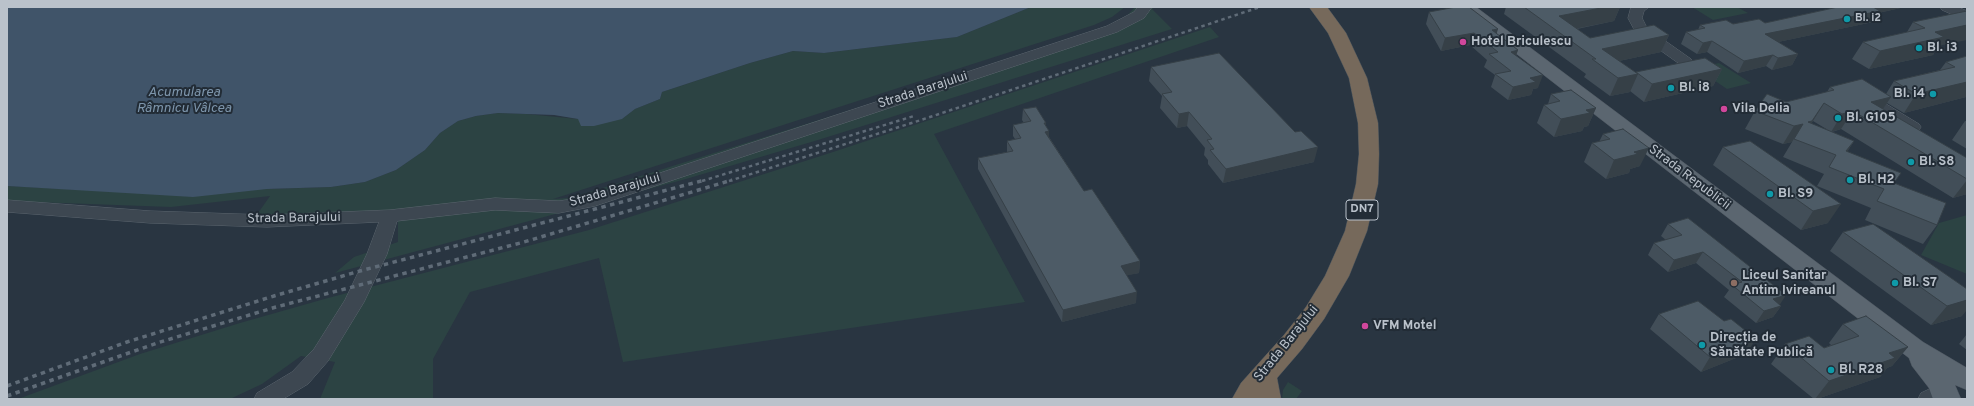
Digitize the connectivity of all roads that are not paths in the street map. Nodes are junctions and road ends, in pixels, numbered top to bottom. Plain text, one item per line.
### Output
1 (1145, 7) edge
2 (1318, 7) edge
3 (1465, 7) edge
4 (1642, 7) edge
5 (1946, 7) edge
6 (1967, 17) edge
7 (1686, 62) edge
8 (1858, 93) edge
9 (1926, 135) edge
10 (7, 206) edge
11 (390, 216) junction
12 (1949, 389) edge
13 (1251, 392) edge
14 (265, 399) edge

1 - 11 street, Strada Barajului
2 - 13 highway, Strada Barajului / DN7
3 - 12 main road, Strada Republicii
4 - 7 street
5 - 6 street
8 - 9 street
10 - 11 street, Strada Barajului
11 - 14 street

